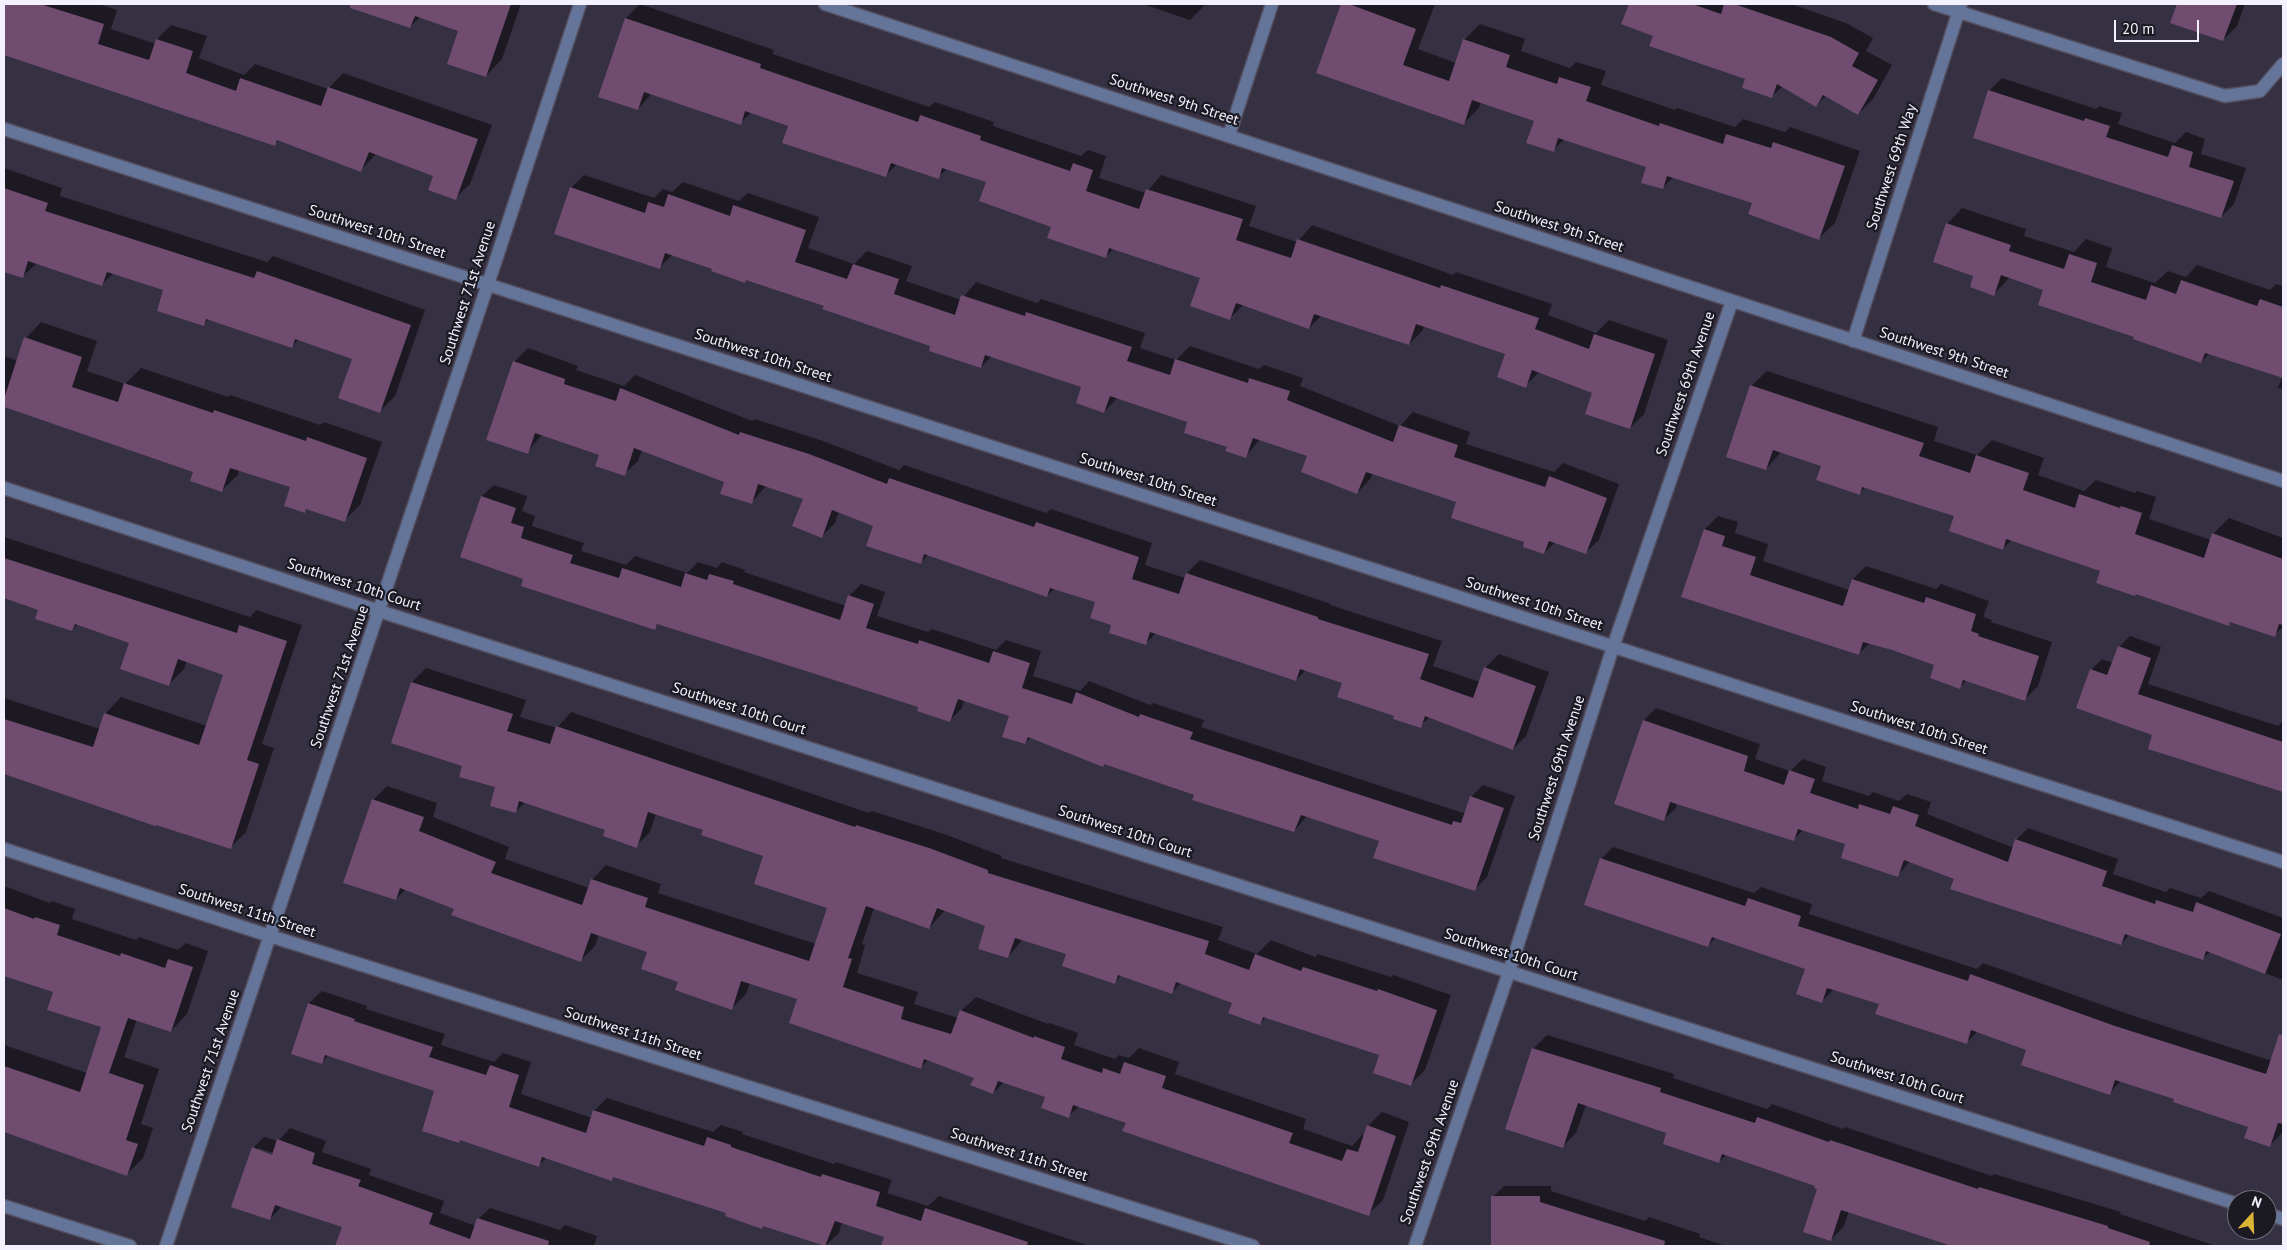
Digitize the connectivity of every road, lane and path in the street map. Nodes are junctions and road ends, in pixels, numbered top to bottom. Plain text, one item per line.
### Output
1 (580, 4) edge
2 (825, 4) edge
3 (1272, 4) edge
4 (1934, 4) edge
5 (1960, 8) edge
6 (2283, 64) edge
7 (4, 129) edge
8 (1229, 135) junction
9 (488, 284) junction
10 (1732, 301) junction
11 (1853, 341) junction
12 (2283, 481) edge
13 (4, 488) edge
14 (379, 611) junction
15 (1613, 647) junction
16 (4, 849) edge
17 (2283, 862) edge
18 (270, 936) junction
19 (1509, 972) junction
20 (2227, 1201) edge
21 (4, 1206) edge
22 (130, 1246) edge
23 (166, 1246) edge
24 (1253, 1246) edge
25 (1415, 1246) edge

1 - 9 street, Southwest 71st Avenue
2 - 8 street, Southwest 9th Street
3 - 8 street
4 - 5 street
5 - 6 street
5 - 11 street, Southwest 69th Way
7 - 9 street, Southwest 10th Street
8 - 10 street, Southwest 9th Street
9 - 14 street, Southwest 71st Avenue
9 - 15 street, Southwest 10th Street
10 - 11 street, Southwest 9th Street
10 - 15 street, Southwest 69th Avenue
11 - 12 street, Southwest 9th Street
13 - 14 street, Southwest 10th Court
14 - 18 street, Southwest 71st Avenue
14 - 19 street, Southwest 10th Court
15 - 17 street, Southwest 10th Street
15 - 19 street, Southwest 69th Avenue
16 - 18 street, Southwest 11th Street
18 - 23 street, Southwest 71st Avenue
18 - 24 street, Southwest 11th Street
19 - 20 street, Southwest 10th Court
19 - 25 street, Southwest 69th Avenue
21 - 22 street

